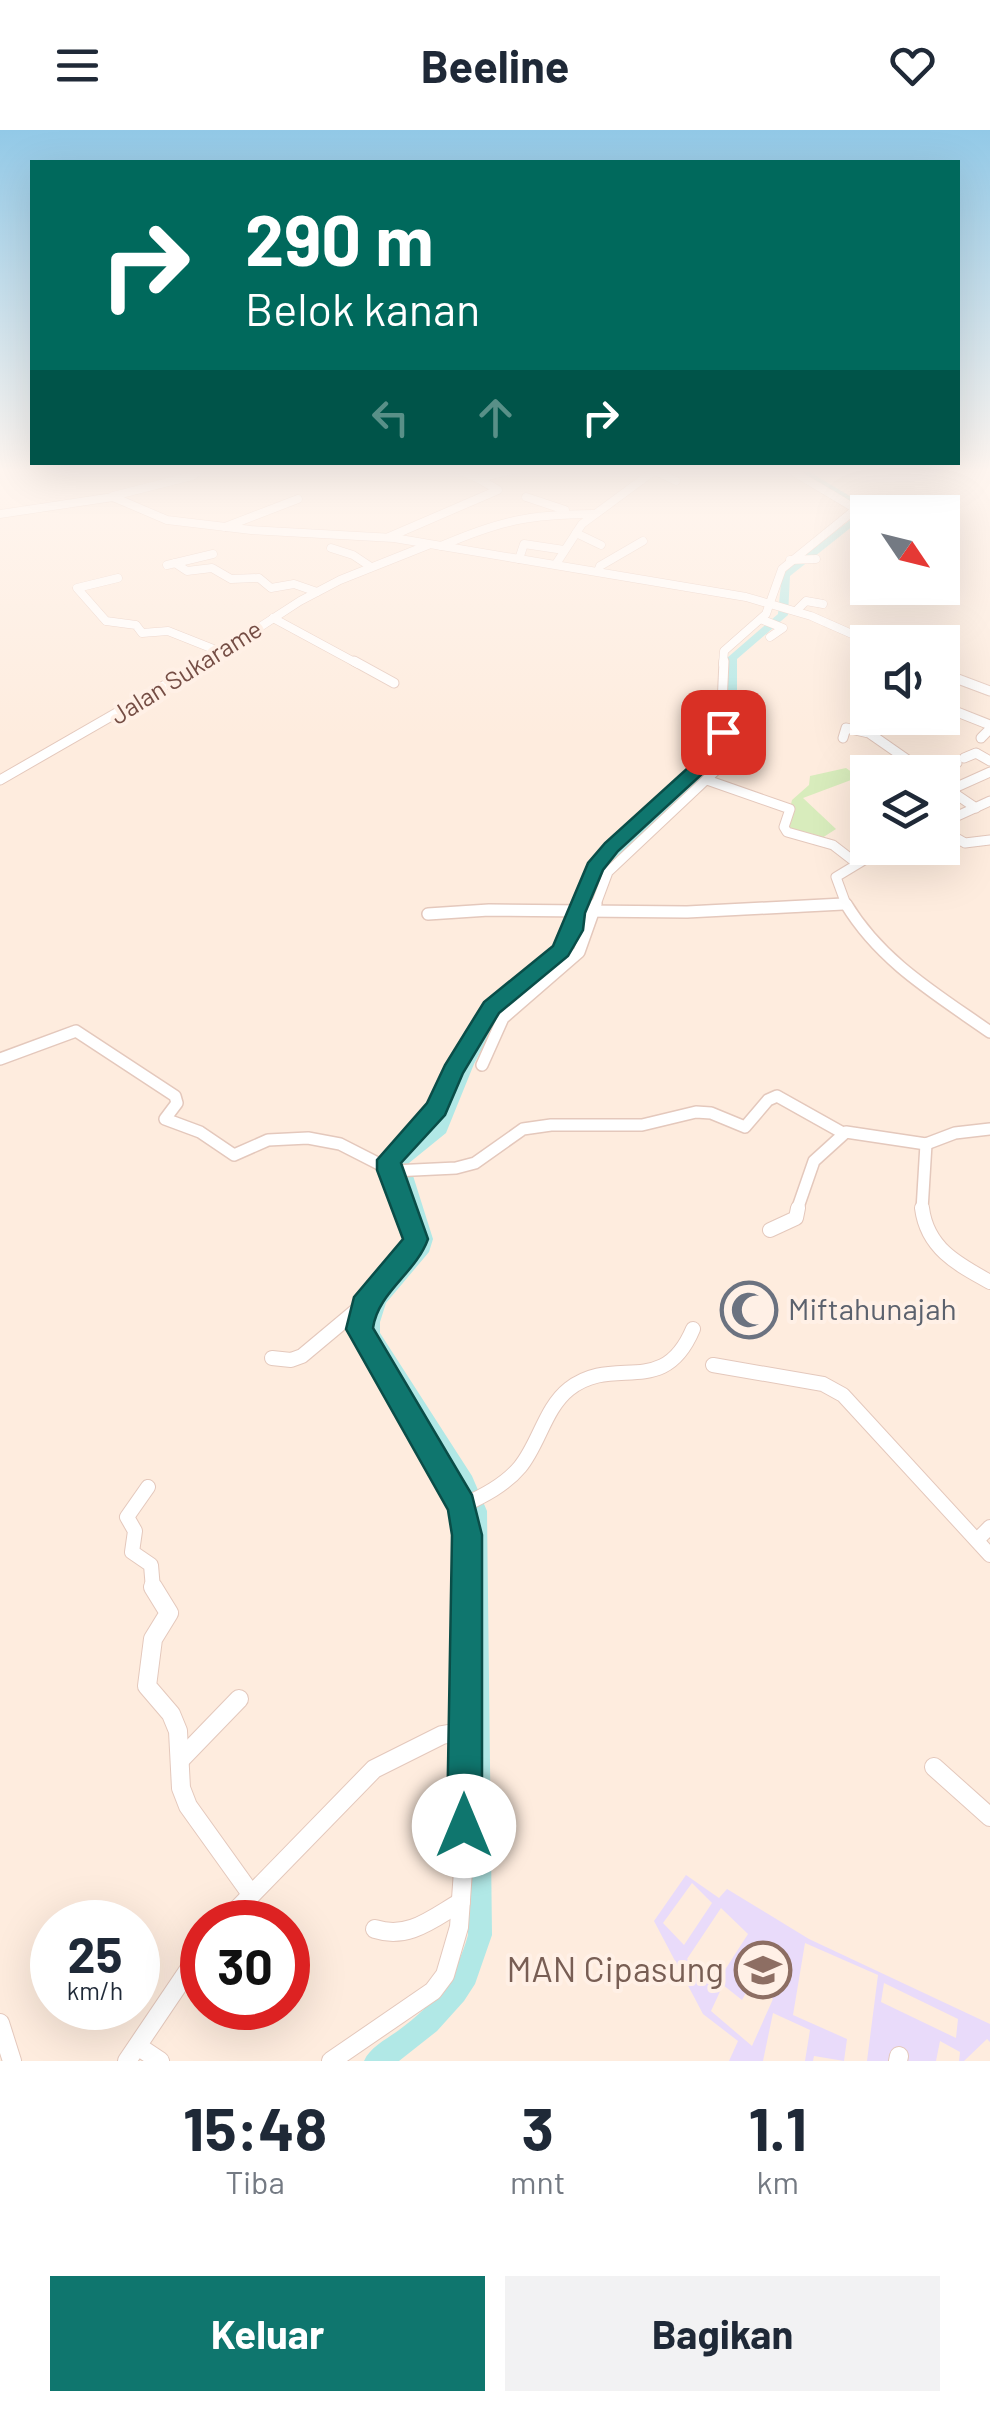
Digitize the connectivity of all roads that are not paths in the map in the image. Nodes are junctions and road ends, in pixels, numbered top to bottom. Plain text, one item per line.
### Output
1 (195, 558) edge
2 (354, 558) edge
3 (396, 558) edge
4 (507, 558) edge
5 (559, 558) edge
6 (614, 558) edge
7 (816, 559) dead end
8 (519, 560) joint
9 (797, 560) joint
10 (556, 564) junction
11 (372, 566) junction
12 (598, 572) junction
13 (118, 578) dead end
14 (317, 592) junction
15 (773, 604) junction
16 (823, 604) dead end
17 (793, 610) junction
18 (273, 618) junction
19 (770, 622) junction
20 (850, 634) edge
21 (770, 637) dead end
22 (221, 652) junction
23 (960, 680) edge
24 (394, 683) dead end
25 (990, 691) edge
26 (960, 714) edge
27 (990, 727) edge
28 (843, 738) dead end
29 (981, 738) dead end
30 (901, 755) edge
31 (728, 760) dead end
32 (990, 760) edge
33 (960, 761) edge
34 (705, 775) junction
35 (987, 777) edge
36 (0, 780) edge
37 (960, 784) edge
38 (960, 797) edge
39 (990, 802) edge
40 (976, 808) junction
41 (960, 817) edge
42 (960, 839) edge
43 (990, 840) edge
44 (850, 857) edge
45 (852, 865) edge
46 (847, 904) junction
47 (584, 913) junction
48 (428, 914) dead end
49 (990, 1032) edge
50 (0, 1059) edge
51 (482, 1066) dead end
52 (990, 1128) edge
53 (843, 1134) junction
54 (926, 1144) junction
55 (397, 1170) junction
56 (770, 1230) dead end
57 (990, 1282) edge
58 (363, 1305) junction
59 (693, 1329) dead end
60 (272, 1358) dead end
61 (712, 1365) dead end
62 (148, 1488) dead end
63 (469, 1502) junction
64 (990, 1526) edge
65 (976, 1540) junction
66 (990, 1555) edge
67 (239, 1699) dead end
68 (465, 1730) junction
69 (181, 1759) junction
70 (934, 1767) dead end
71 (990, 1817) edge
72 (251, 1894) junction
73 (245, 1900) edge
74 (461, 1902) junction
75 (375, 1929) dead end
76 (180, 1980) edge
77 (0, 2023) edge
78 (133, 2054) edge
79 (12, 2061) edge
80 (160, 2061) edge
81 (331, 2061) edge

1 - 14 street
2 - 11 street
3 - 11 street, Jalan Sukarame
4 - 8 street
5 - 10 street
6 - 12 street
7 - 9 street
8 - 10 street
9 - 15 street
10 - 12 street
11 - 14 street, Jalan Sukarame
12 - 15 street
13 - 22 street
14 - 18 street, Jalan Sukarame
15 - 17 street
15 - 19 street
16 - 17 street
17 - 20 street
18 - 22 street, Jalan Sukarame
18 - 24 street
19 - 21 street
19 - 34 street
22 - 36 street, Jalan Sukarame
23 - 25 street
26 - 27 street
27 - 29 street
28 - 30 street
31 - 34 street
32 - 33 street
34 - 44 street
34 - 47 street
34 - 47 street
35 - 37 street
38 - 40 street
39 - 40 street
40 - 41 street
42 - 43 street
45 - 46 street
46 - 47 street
46 - 49 street
47 - 48 street
47 - 51 street
47 - 55 street
50 - 55 street
52 - 54 street
53 - 54 street
53 - 55 street
53 - 56 street
54 - 57 street
55 - 58 street
58 - 60 street
58 - 63 street
59 - 63 street
61 - 65 street
62 - 69 street
63 - 68 street
64 - 65 street
65 - 66 street
67 - 69 street
68 - 72 street
68 - 74 street
69 - 72 street
70 - 71 street
72 - 73 street
74 - 75 street
74 - 81 street
76 - 78 street
77 - 79 street
78 - 80 street

